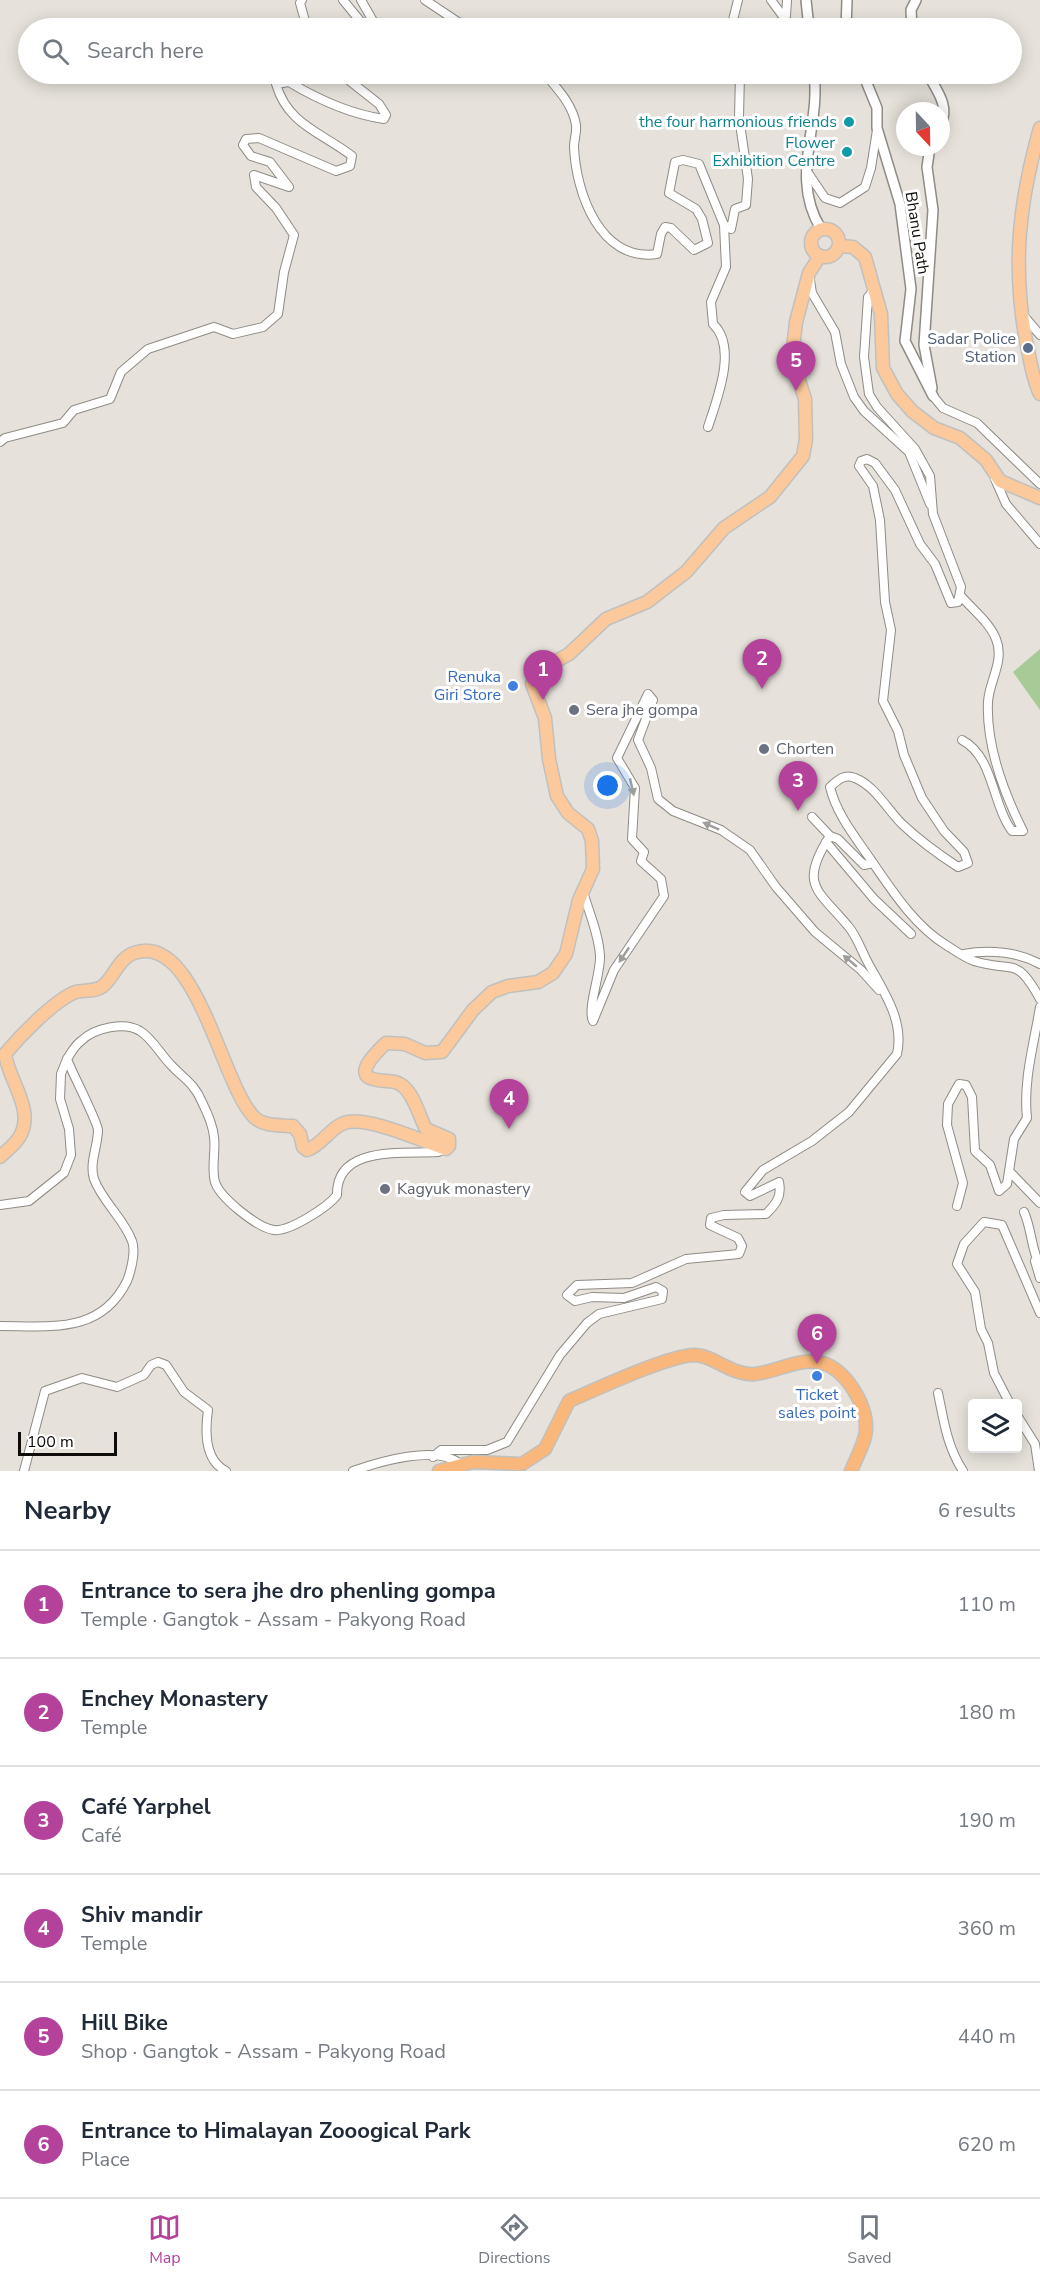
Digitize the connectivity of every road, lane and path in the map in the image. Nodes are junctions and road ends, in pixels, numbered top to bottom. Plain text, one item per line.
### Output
1 (302, 0) edge
2 (344, 0) edge
3 (361, 0) edge
4 (425, 0) edge
5 (738, 0) edge
6 (771, 0) edge
7 (787, 0) edge
8 (806, 0) edge
9 (847, 0) edge
10 (916, 0) edge
11 (305, 18) edge
12 (358, 18) edge
13 (371, 18) edge
14 (452, 18) edge
15 (734, 18) edge
16 (808, 18) edge
17 (846, 18) edge
18 (911, 18) edge
19 (276, 84) edge
20 (292, 84) edge
21 (353, 84) edge
22 (554, 84) edge
23 (740, 84) edge
24 (813, 84) edge
25 (867, 84) edge
26 (933, 84) edge
27 (942, 102) edge
28 (877, 128) junction
29 (1040, 128) edge
30 (929, 156) edge
31 (806, 170) junction
32 (724, 225) junction
33 (821, 229) junction
34 (839, 246) junction
35 (820, 256) junction
36 (809, 273) junction
37 (875, 289) junction
38 (1021, 313) junction
39 (1040, 335) edge
40 (869, 394) junction
41 (1040, 394) edge
42 (933, 396) junction
43 (864, 411) junction
44 (708, 427) dead end
45 (0, 442) edge
46 (990, 469) junction
47 (1040, 484) edge
48 (1040, 498) edge
49 (933, 514) junction
50 (1040, 544) edge
51 (961, 596) junction
52 (962, 740) dead end
53 (812, 817) dead end
54 (828, 839) junction
55 (873, 863) junction
56 (583, 892) junction
57 (911, 934) dead end
58 (964, 954) junction
59 (1040, 964) edge
60 (1040, 999) edge
61 (891, 1002) junction
62 (1040, 1007) edge
63 (67, 1059) junction
64 (446, 1149) junction
65 (0, 1157) edge
66 (1010, 1172) junction
67 (1040, 1203) edge
68 (0, 1205) edge
69 (957, 1206) dead end
70 (1024, 1212) dead end
71 (1033, 1251) junction
72 (1040, 1266) edge
73 (1040, 1278) edge
74 (1040, 1313) edge
75 (0, 1326) edge
76 (938, 1393) dead end
77 (1007, 1399) edge
78 (1022, 1424) edge
79 (433, 1457) junction
80 (460, 1464) junction
81 (24, 1471) edge
82 (226, 1471) edge
83 (352, 1471) edge
84 (439, 1471) edge
85 (851, 1471) edge
86 (963, 1471) edge
87 (1040, 1471) edge

1 - 11 street
2 - 12 street
3 - 13 street
4 - 14 street
5 - 15 street
6 - 7 street
8 - 16 street
9 - 17 street
10 - 18 street
19 - 45 street
20 - 21 street
22 - 32 street
23 - 32 street
24 - 31 street
25 - 28 street, Bhanu Path
26 - 27 street
28 - 31 street
28 - 42 street, Bhanu Path
29 - 38 main road
30 - 42 street
31 - 33 street
32 - 44 street
33 - 34 main road
33 - 35 main road
34 - 35 main road
34 - 37 main road
35 - 36 main road
36 - 43 street
36 - 56 main road
37 - 40 street
37 - 46 main road
38 - 39 street
38 - 41 main road
40 - 43 street
40 - 49 street
42 - 47 street
43 - 49 street
46 - 48 main road
46 - 50 street
49 - 51 street
51 - 52 street
51 - 55 street
53 - 54 street
54 - 55 street
54 - 57 street
54 - 61 street
55 - 58 street
61 -> 56 street
56 - 64 main road
58 - 59 street
58 - 60 street
61 - 79 street
62 - 66 street
63 - 64 street
63 - 68 street
63 - 75 street
64 - 65 main road
66 - 67 street
66 - 69 street
70 - 71 street
71 - 72 street
71 - 73 street
74 - 77 street
76 - 86 street
78 - 87 street
79 - 80 street
79 - 83 street
80 - 84 highway
80 - 85 highway
81 - 82 street

